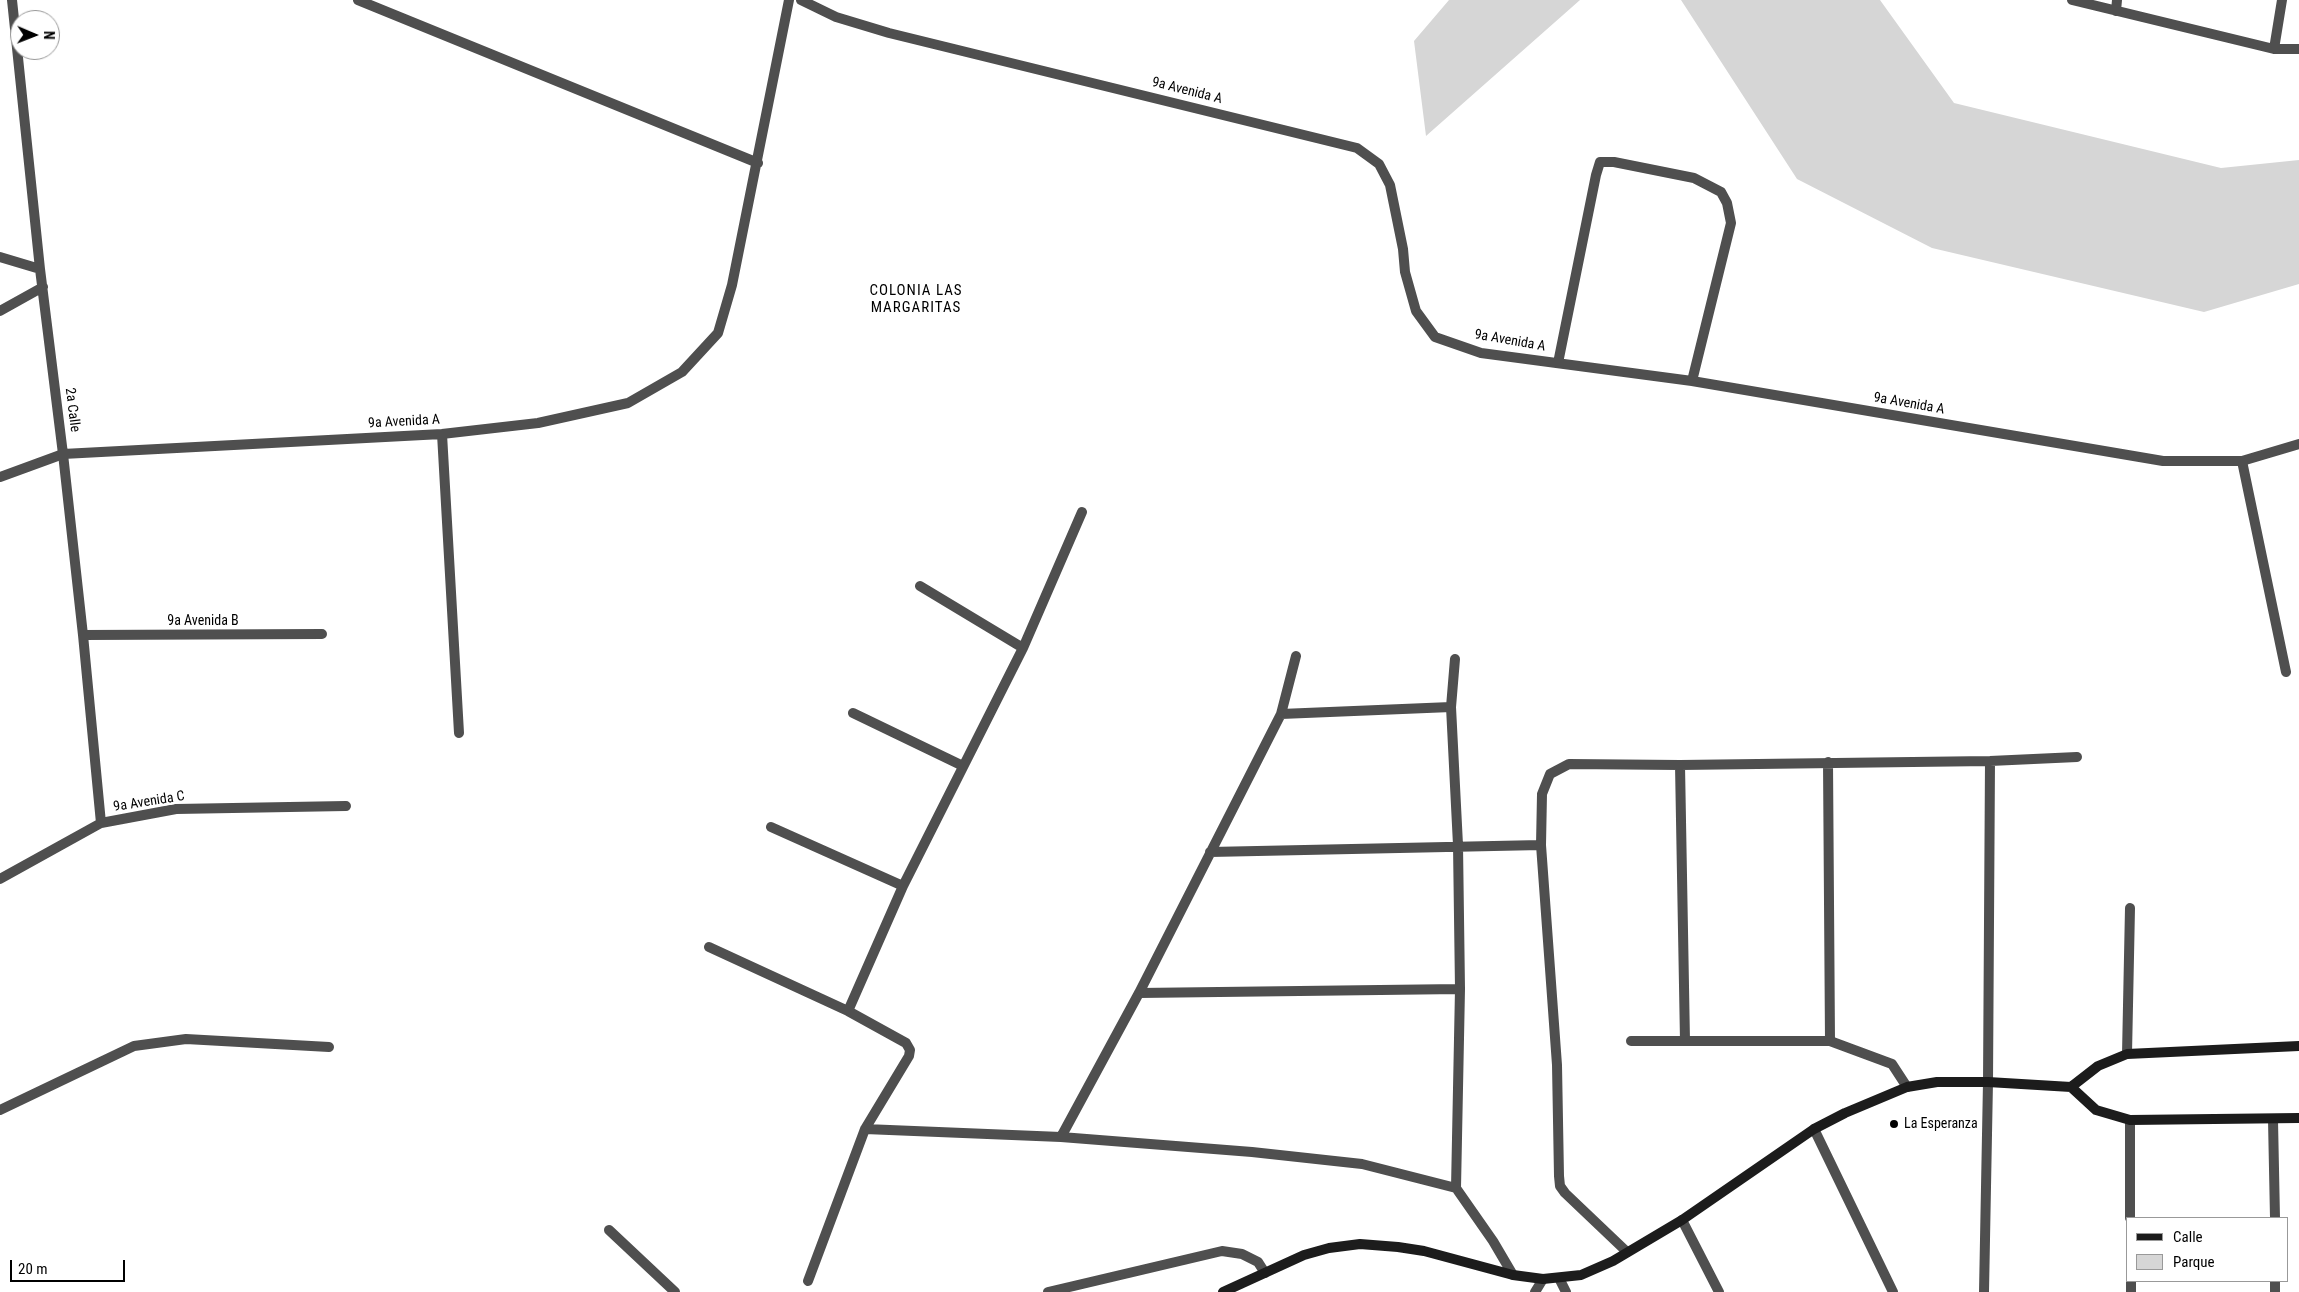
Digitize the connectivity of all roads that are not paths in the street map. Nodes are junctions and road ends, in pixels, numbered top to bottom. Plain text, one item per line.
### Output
1 (12, 0) edge
2 (358, 0) edge
3 (789, 0) edge
4 (801, 0) edge
5 (2072, 0) edge
6 (2282, 0) edge
7 (2116, 5) edge
8 (2274, 49) junction
9 (2299, 50) edge
10 (758, 163) junction
11 (0, 257) edge
12 (40, 270) junction
13 (43, 287) junction
14 (0, 311) edge
15 (1558, 363) junction
16 (1692, 381) junction
17 (442, 434) junction
18 (2299, 444) edge
19 (63, 454) junction
20 (2242, 461) junction
21 (0, 476) edge
22 (1082, 512) dead end
23 (920, 586) dead end
24 (322, 634) dead end
25 (83, 635) junction
26 (1023, 648) junction
27 (1296, 656) dead end
28 (1455, 659) dead end
29 (2286, 672) dead end
30 (1451, 707) junction
31 (853, 713) dead end
32 (1281, 714) junction
33 (459, 733) dead end
34 (2077, 757) dead end
35 (1990, 761) junction
36 (1828, 762) junction
37 (1680, 765) junction
38 (963, 766) junction
39 (346, 806) dead end
40 (101, 823) junction
41 (771, 827) dead end
42 (1541, 845) junction
43 (1458, 846) junction
44 (1210, 852) junction
45 (0, 878) edge
46 (903, 886) junction
47 (2130, 908) dead end
48 (710, 947) dead end
49 (1460, 989) junction
50 (1139, 993) junction
51 (848, 1011) junction
52 (1631, 1041) dead end
53 (1685, 1041) junction
54 (1830, 1041) junction
55 (2299, 1046) edge
56 (328, 1047) dead end
57 (2127, 1054) junction
58 (1988, 1082) junction
59 (1908, 1087) junction
60 (2071, 1087) junction
61 (0, 1110) edge
62 (2299, 1118) edge
63 (2130, 1120) junction
64 (2273, 1120) junction
65 (865, 1129) junction
66 (1814, 1129) junction
67 (1061, 1137) junction
68 (1456, 1188) junction
69 (2130, 1217) edge
70 (2274, 1217) edge
71 (1682, 1220) junction
72 (609, 1230) dead end
73 (1627, 1252) junction
74 (1265, 1273) junction
75 (1513, 1275) junction
76 (1559, 1278) junction
77 (1543, 1279) junction
78 (808, 1282) dead end
79 (675, 1292) edge
80 (1048, 1292) edge
81 (1223, 1292) edge
82 (1535, 1292) edge
83 (1566, 1292) edge
84 (1719, 1292) edge
85 (1893, 1292) edge
86 (1984, 1292) edge

1 - 12 street, 2a Calle
2 - 10 street
3 - 10 street
4 - 15 street, 9a Avenida A
5 - 7 street
6 - 8 street
7 - 8 street
8 - 9 street
10 - 17 street, 9a Avenida A
11 - 12 street
12 - 13 street, 2a Calle
13 - 14 street
13 - 19 street, 2a Calle
15 - 16 street, 9a Avenida A
15 - 16 street
16 - 20 street, 9a Avenida A
17 - 19 street, 9a Avenida A
17 - 33 street
18 - 20 street, 9a Avenida A
19 - 21 street, 9a Avenida A
19 - 25 street, 2a Calle
20 - 29 street
22 - 26 street
23 - 26 street
24 - 25 street, 9a Avenida B
25 - 40 street, 2a Calle
26 - 38 street
27 - 32 street
28 - 30 street
30 - 32 street
30 - 43 street
31 - 38 street
32 - 44 street
34 - 35 street
35 - 36 street
35 - 58 street
36 - 37 street
36 - 54 street
37 - 42 street
37 - 53 street
38 - 46 street
39 - 40 street, 9a Avenida C
40 - 45 street, 9a Avenida C
41 - 46 street
42 - 43 street
42 - 73 street
43 - 44 street
43 - 49 street
44 - 50 street
46 - 51 street
47 - 57 street
48 - 51 street
49 - 50 street
49 - 68 street
50 - 67 street
51 - 65 street
52 - 53 street
53 - 54 street
54 - 59 street
55 - 57 main road
56 - 61 street
57 - 60 main road
58 - 59 main road
58 - 60 main road
58 - 86 street
59 - 66 main road
60 - 63 main road
62 - 64 main road
63 - 64 main road
63 - 69 street
64 - 70 street
65 - 67 street
65 - 78 street
66 - 71 main road
66 - 85 street
67 - 68 street
68 - 75 street
71 - 73 main road
71 - 84 street
72 - 79 street
73 - 76 main road
74 - 75 main road
74 - 80 street
74 - 81 main road
75 - 77 main road
76 - 77 main road
76 - 83 street
77 - 82 street

